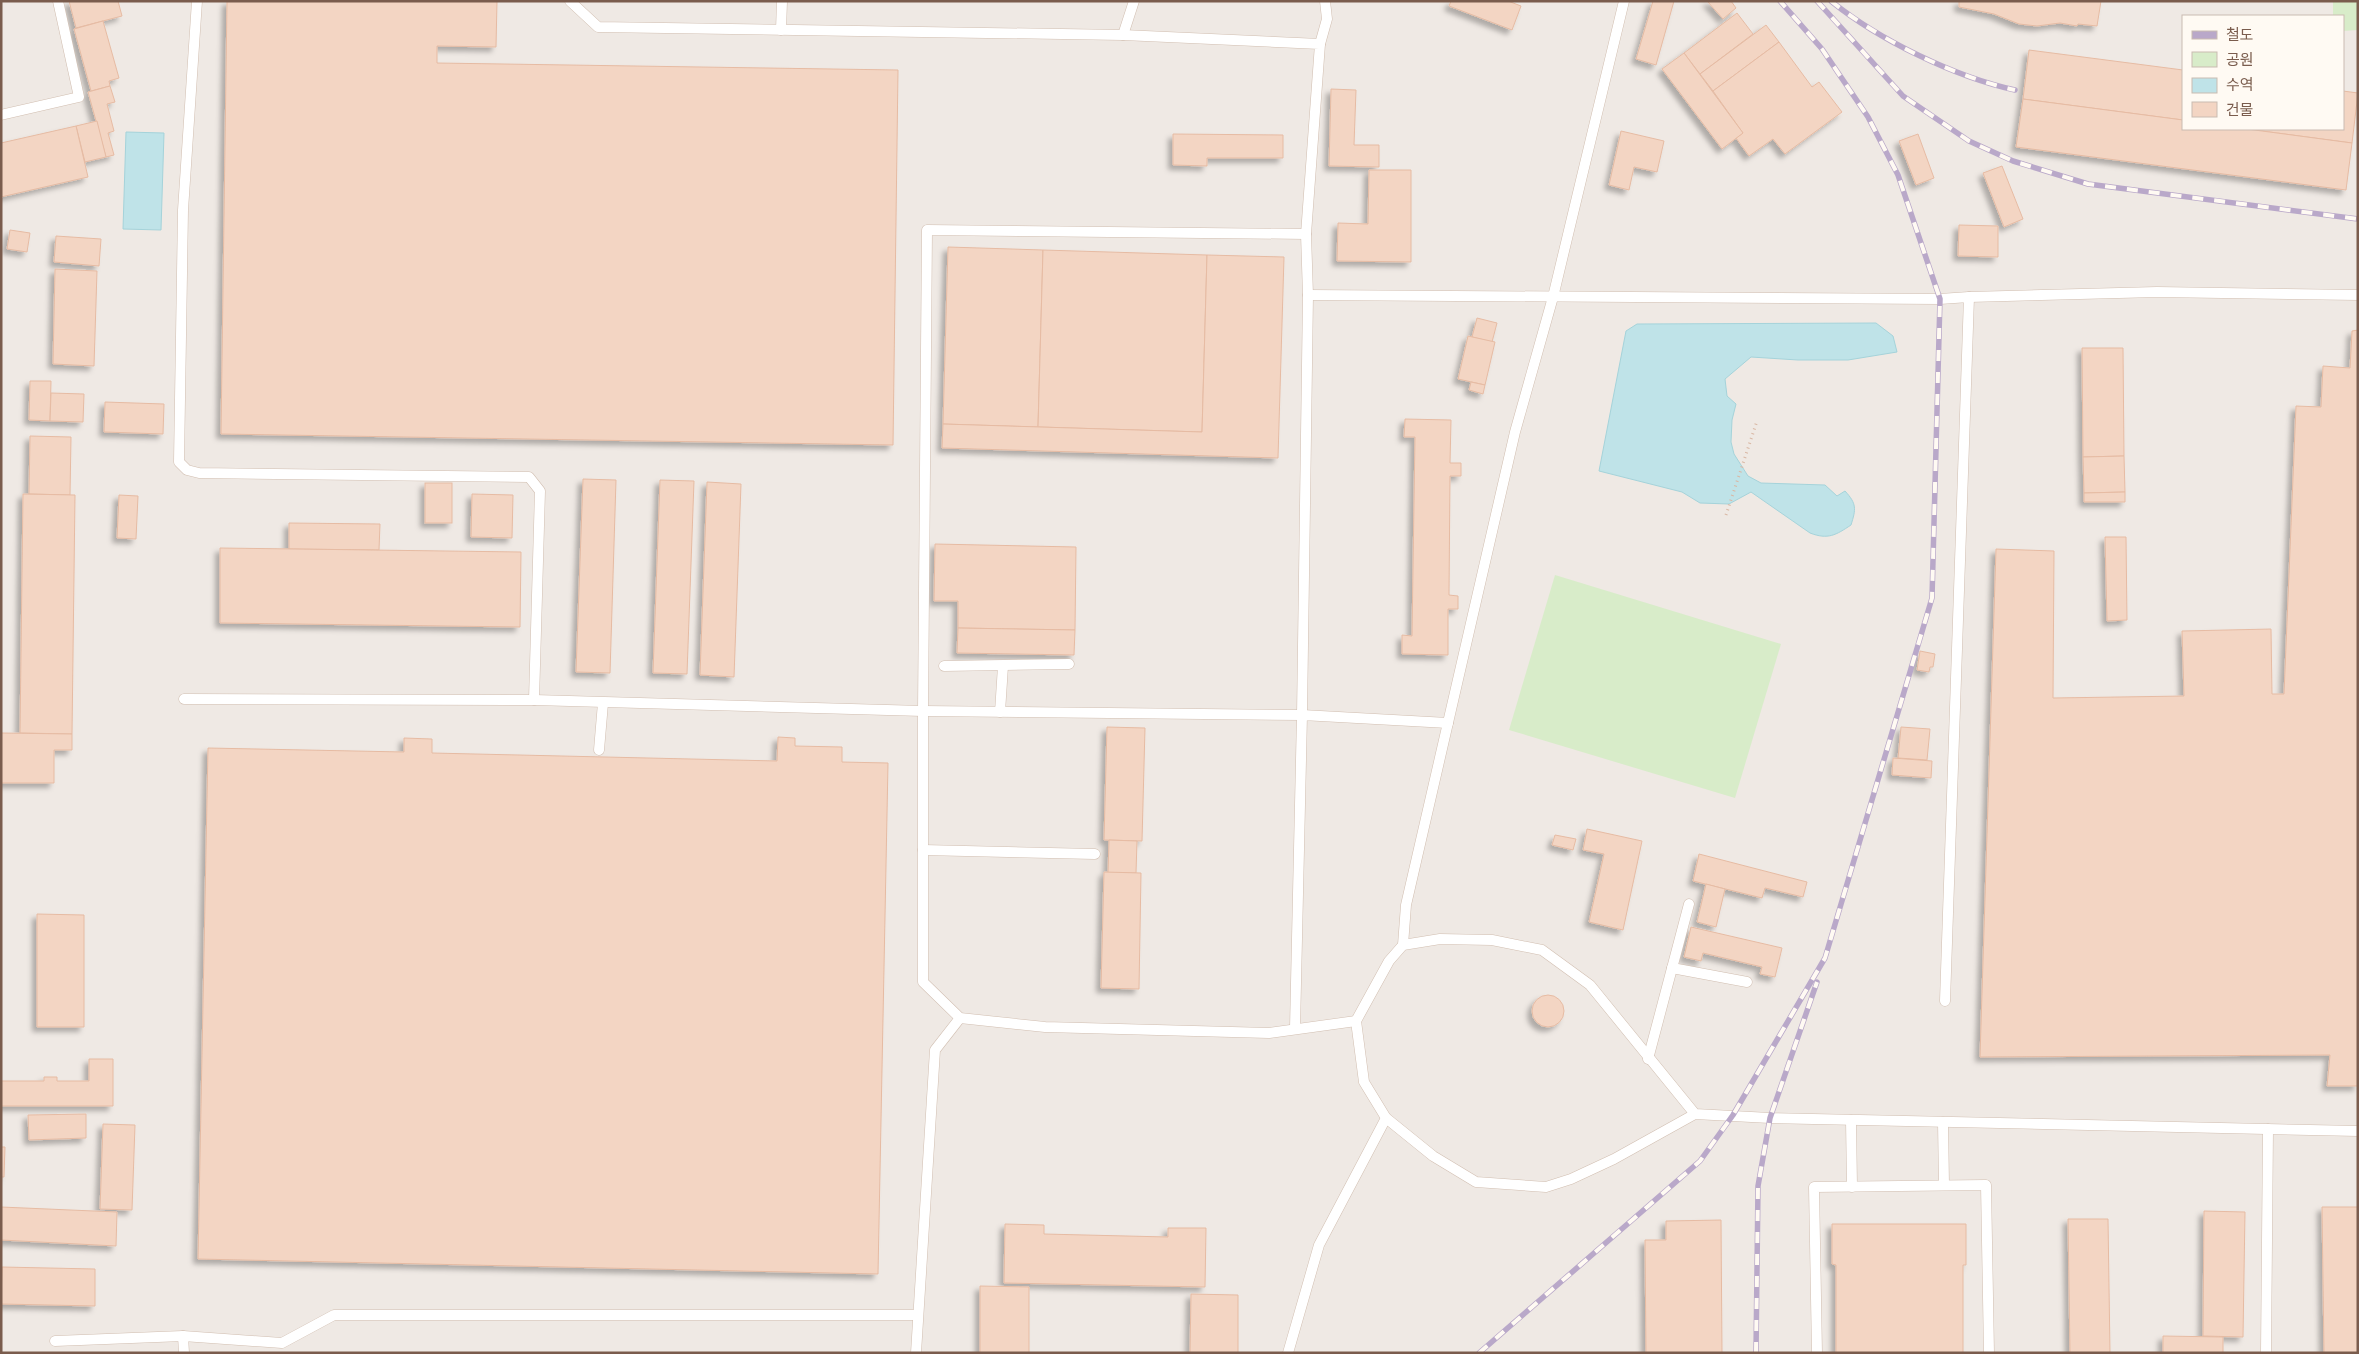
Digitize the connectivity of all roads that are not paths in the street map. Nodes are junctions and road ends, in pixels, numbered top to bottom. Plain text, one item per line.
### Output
1 (58, 1) edge
2 (197, 1) edge
3 (570, 1) edge
4 (782, 1) edge
5 (1134, 1) edge
6 (1326, 1) edge
7 (1624, 1) edge
8 (781, 30) junction
9 (1123, 35) junction
10 (1320, 44) junction
11 (1, 115) edge
12 (1306, 234) junction
13 (1308, 295) junction
14 (2358, 295) edge
15 (1552, 297) junction
16 (1969, 297) junction
17 (1069, 664) dead end
18 (944, 666) dead end
19 (1003, 666) junction
20 (184, 699) dead end
21 (534, 700) junction
22 (603, 703) junction
23 (923, 711) junction
24 (1000, 712) junction
25 (1302, 715) junction
26 (1448, 723) junction
27 (599, 750) dead end
28 (923, 850) junction
29 (1095, 854) dead end
30 (1689, 904) dead end
31 (1403, 945) junction
32 (1672, 968) junction
33 (1747, 982) dead end
34 (1945, 1001) dead end
35 (960, 1018) junction
36 (1356, 1022) junction
37 (1295, 1028) junction
38 (1648, 1059) junction
39 (1695, 1114) junction
40 (1386, 1118) junction
41 (1851, 1120) junction
42 (1943, 1122) junction
43 (2268, 1129) junction
44 (2358, 1131) edge
45 (1944, 1185) junction
46 (1852, 1187) junction
47 (917, 1315) junction
48 (183, 1336) junction
49 (55, 1341) dead end
50 (184, 1353) edge
51 (916, 1353) edge
52 (1288, 1353) edge
53 (1817, 1353) edge
54 (1989, 1353) edge
55 (2266, 1353) edge

1 - 11 lane
2 - 21 lane
3 - 8 lane
4 - 8 lane
5 - 9 lane
6 - 10 lane
7 - 15 lane
8 - 9 lane
9 - 10 lane
10 - 12 lane
12 - 13 lane
12 - 23 lane
13 - 15 lane
13 - 25 lane
14 - 16 lane
15 - 16 lane
15 - 26 lane
16 - 34 lane
17 - 19 lane
18 - 19 lane
19 - 24 lane
20 - 21 lane
21 - 22 lane
22 - 23 lane
22 - 27 lane
23 - 24 lane
23 - 28 lane
24 - 25 lane
25 - 26 lane
25 - 37 lane
26 - 31 lane
28 - 29 lane
28 - 35 lane
30 - 32 lane
31 - 36 lane
31 - 38 lane
32 - 33 lane
32 - 38 lane
35 - 37 lane
35 - 47 lane
36 - 37 lane
36 - 40 lane
38 - 39 lane
39 - 40 lane
39 - 41 lane
40 - 52 lane
41 - 42 lane
41 - 46 lane
42 - 43 lane
42 - 45 lane
43 - 44 lane
43 - 55 lane
45 - 46 lane
45 - 54 lane
46 - 53 lane
47 - 48 lane
47 - 51 lane
48 - 49 lane
48 - 50 lane

